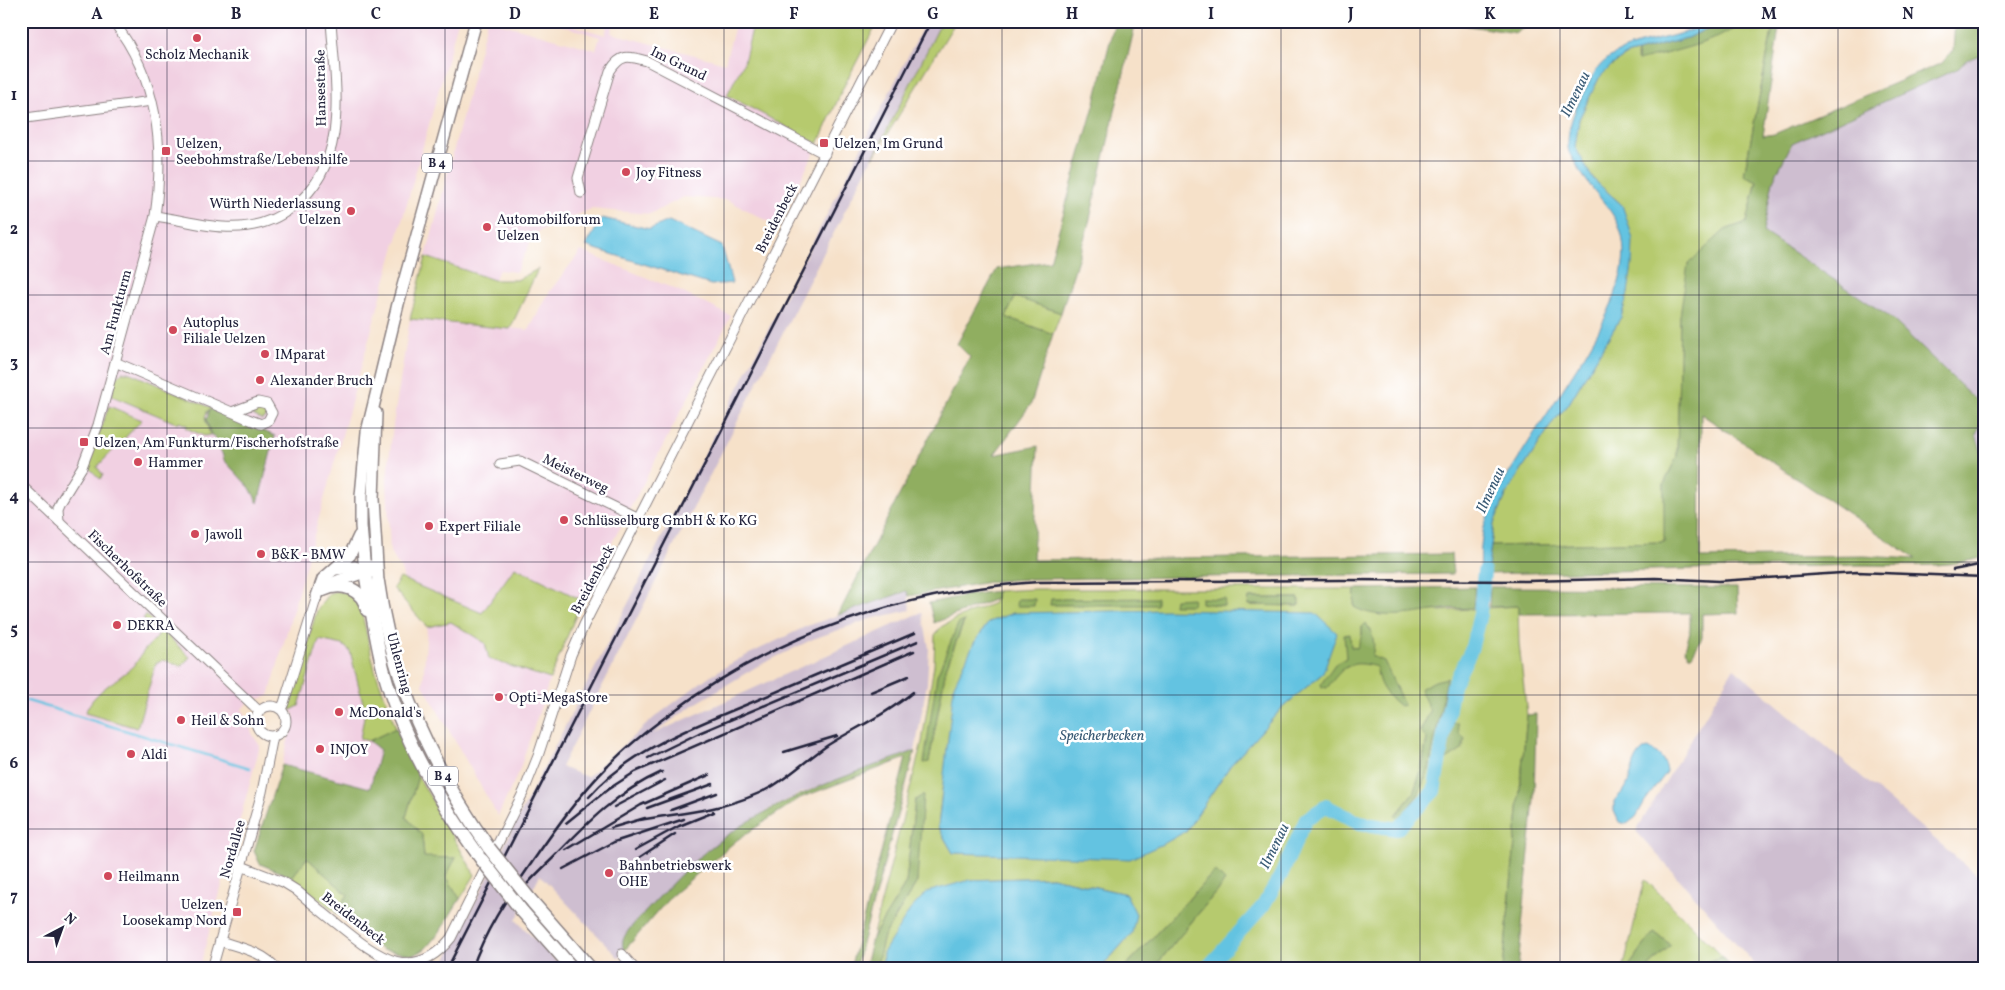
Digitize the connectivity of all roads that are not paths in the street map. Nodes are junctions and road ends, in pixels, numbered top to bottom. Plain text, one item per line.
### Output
1 (113, 21) edge
2 (331, 21) edge
3 (476, 21) edge
4 (892, 21) edge
5 (152, 101) junction
6 (21, 116) edge
7 (825, 154) junction
8 (581, 193) dead end
9 (155, 216) junction
10 (115, 362) junction
11 (376, 402) junction
12 (232, 412) dead end
13 (500, 464) dead end
14 (21, 485) edge
15 (639, 519) junction
16 (59, 521) junction
17 (361, 526) junction
18 (375, 555) junction
19 (335, 569) junction
20 (365, 571) junction
21 (378, 582) junction
22 (320, 593) junction
23 (383, 668) junction
24 (281, 709) junction
25 (259, 711) junction
26 (273, 736) junction
27 (241, 866) junction
28 (220, 941) junction
29 (622, 954) dead end
30 (212, 969) edge
31 (277, 969) edge
32 (573, 969) edge
33 (591, 969) edge
34 (636, 969) edge

1 - 5 street, Am Funkturm
2 - 9 street, Hansestraße
3 - 11 main road, B 4
4 - 7 street, Breidenbeck
5 - 6 street
5 - 9 street, Am Funkturm
7 - 8 street, Im Grund
7 - 15 street, Breidenbeck
9 - 10 street, Am Funkturm
10 - 12 street
10 - 16 street, Am Funkturm
11 - 17 main road, B 4
11 - 18 main road, B 4
13 - 15 street, Meisterweg
14 - 16 street, Fischerhofstraße
15 - 27 street, Breidenbeck
16 - 25 street, Fischerhofstraße
17 - 19 main road
17 - 20 main road, B 4
18 - 20 main road
18 - 21 main road, B 4
19 - 20 main road
19 - 22 main road
20 - 21 main road
20 - 22 main road
20 - 23 highway, Uhlenring / B 4
21 - 33 highway, Uhlenring / B 4, bridge
22 - 23 highway
22 - 24 street
23 - 32 highway, Uhlenring / B 4, bridge
24 - 25 street
24 - 26 street
25 - 26 street
26 - 27 street, Nordallee
27 - 28 street, Nordallee
28 - 30 street, Nordallee
28 - 31 street
29 - 34 street

